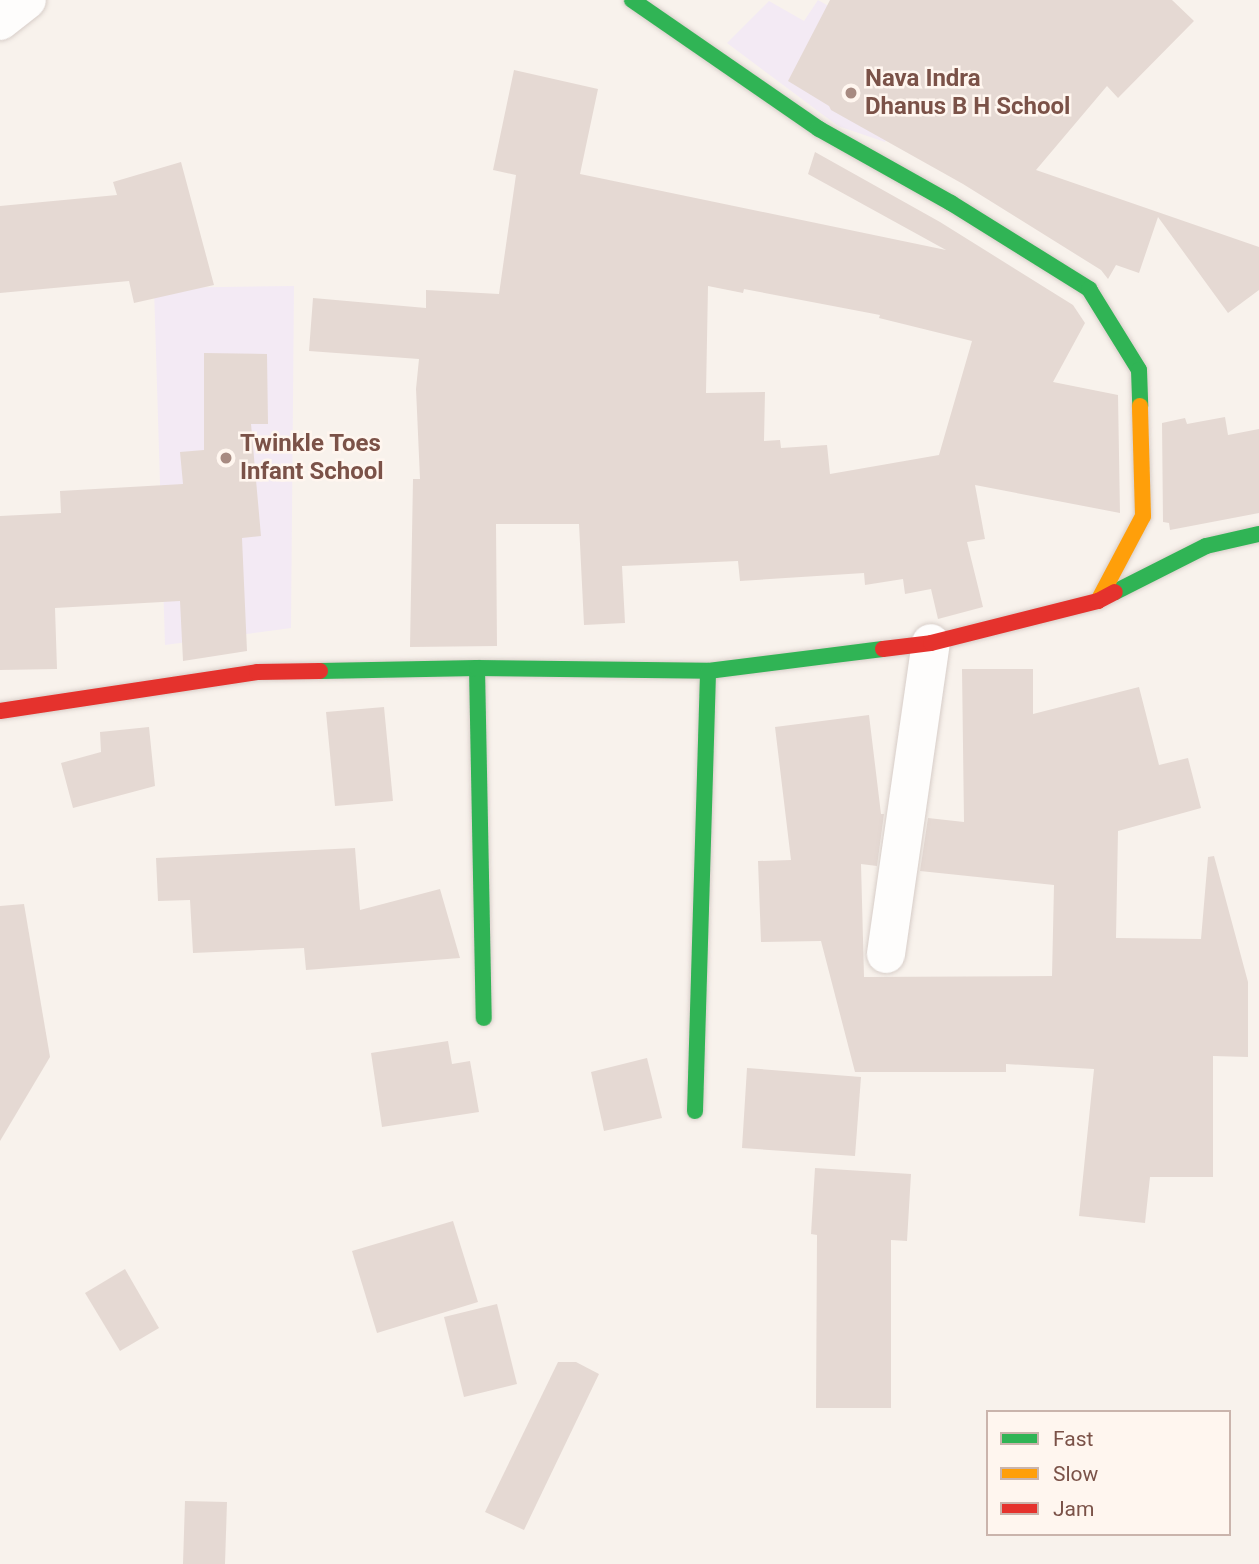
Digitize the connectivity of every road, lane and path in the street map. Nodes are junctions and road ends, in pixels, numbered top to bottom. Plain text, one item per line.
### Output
1 (27, 0) edge
2 (632, 0) edge
3 (0, 21) edge
4 (1259, 534) edge
5 (1098, 601) junction
6 (931, 643) junction
7 (477, 668) junction
8 (708, 671) junction
9 (0, 711) edge
10 (886, 954) dead end
11 (484, 1018) dead end
12 (695, 1111) dead end

1 - 3 street
2 - 5 street
4 - 5 street
5 - 6 street
6 - 8 street
6 - 10 street
7 - 8 street
7 - 9 street
7 - 11 street
8 - 12 street

